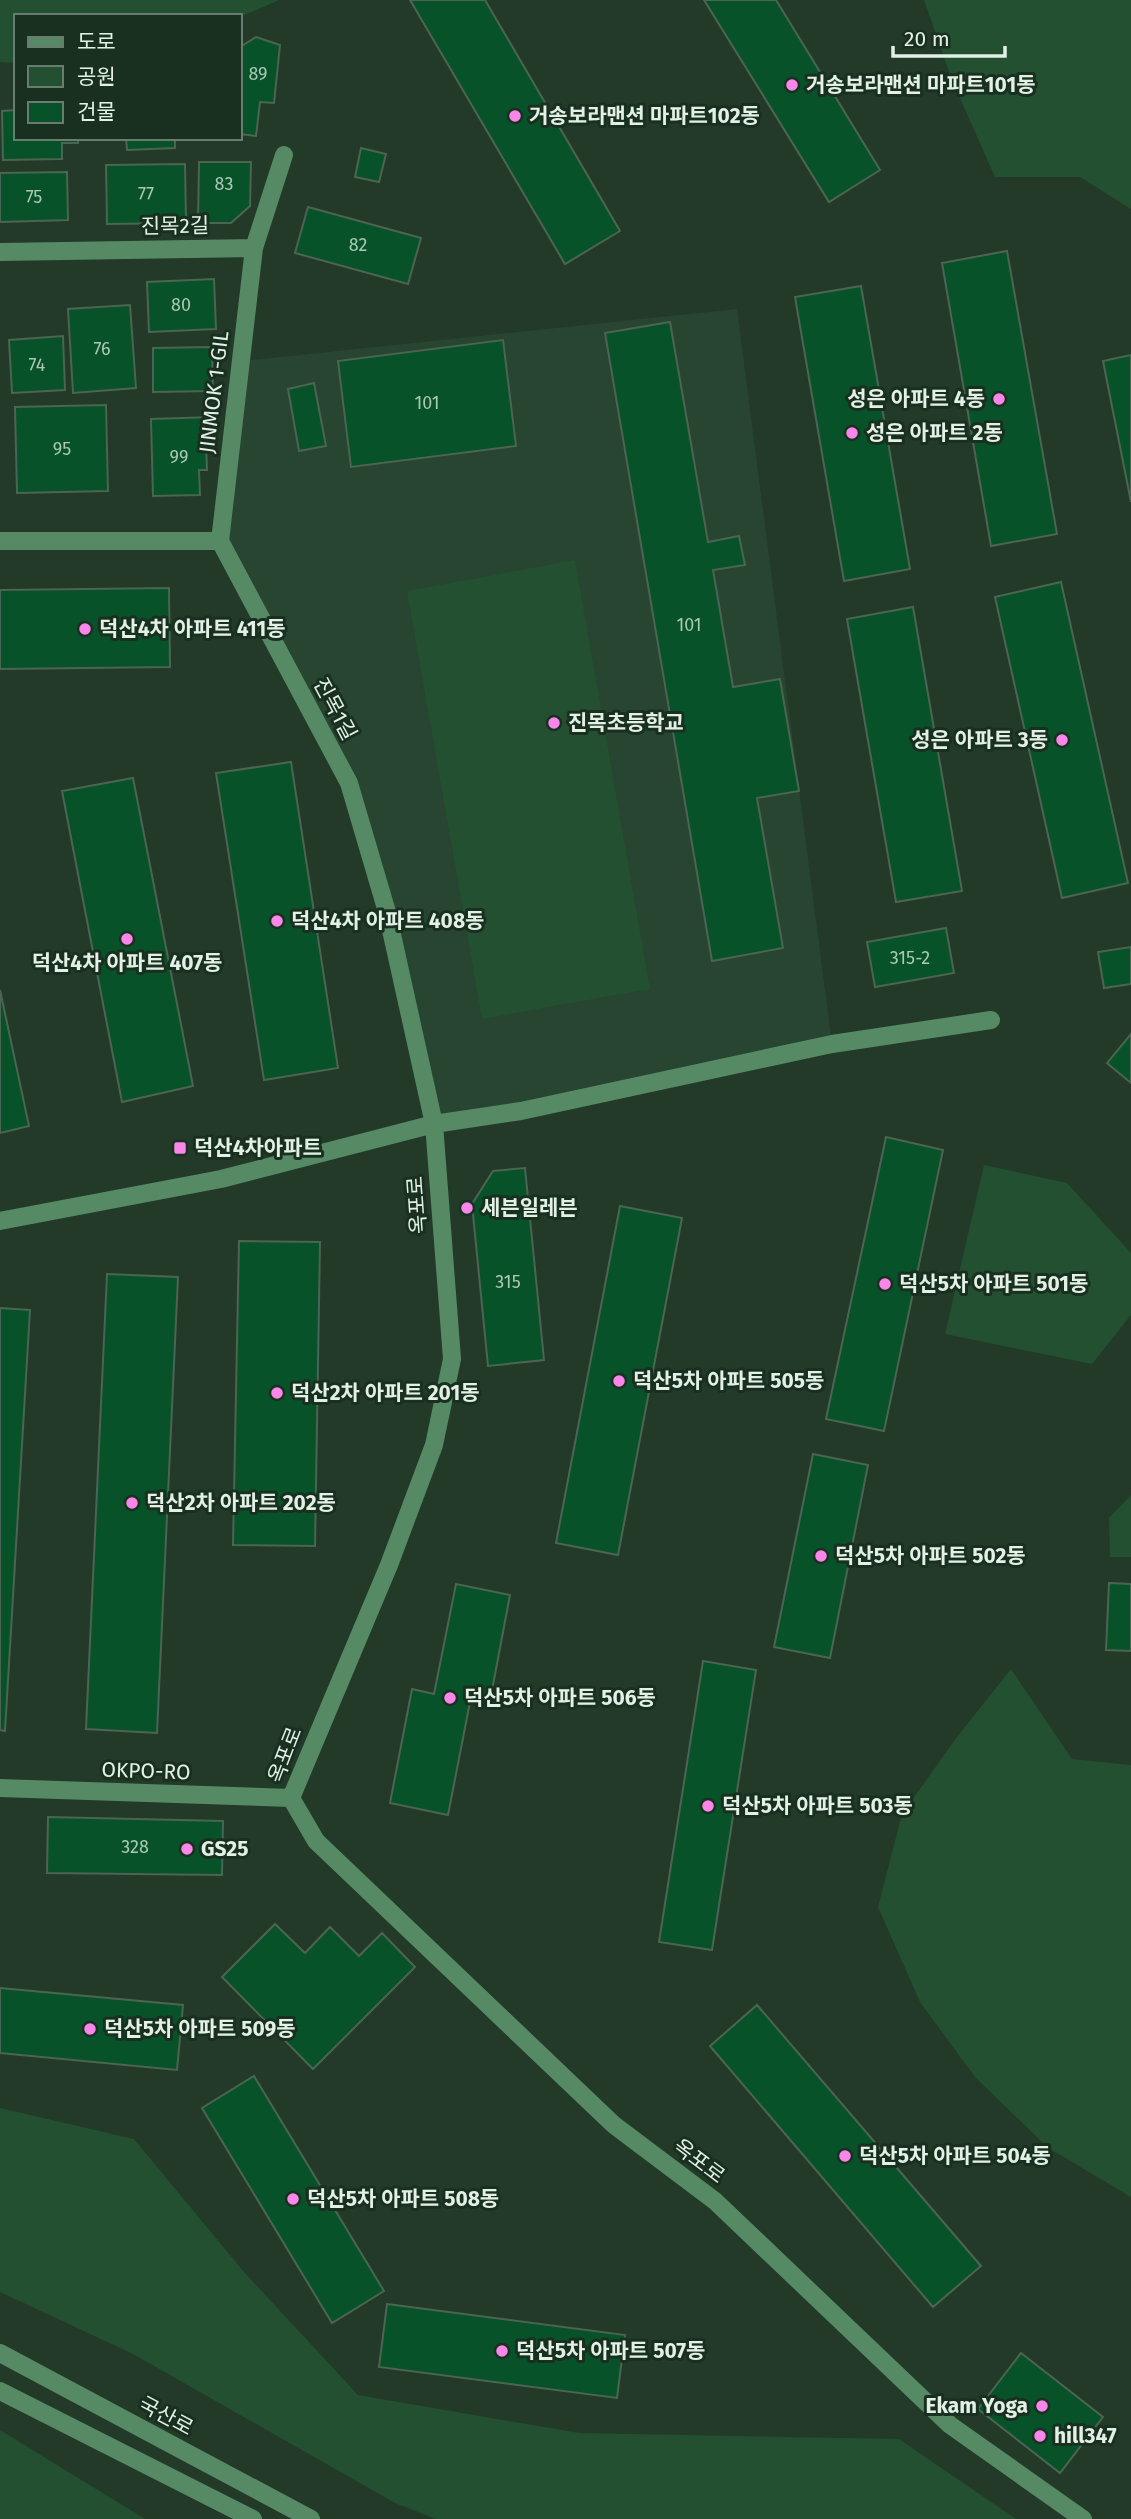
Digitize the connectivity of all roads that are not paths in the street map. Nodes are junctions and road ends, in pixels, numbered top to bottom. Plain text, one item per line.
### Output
1 (284, 155) dead end
2 (254, 248) junction
3 (0, 252) edge
4 (0, 541) edge
5 (220, 541) junction
6 (991, 1020) dead end
7 (434, 1124) junction
8 (0, 1221) edge
9 (0, 1788) edge
10 (291, 1798) junction
11 (0, 2353) edge
12 (0, 2391) edge
13 (253, 2519) edge
14 (311, 2519) edge
15 (1083, 2519) edge

1 - 2 street
2 - 3 street, 진목2길
2 - 5 street, JINMOK 1-GIL
4 - 5 street
5 - 7 street, 진목1길
6 - 7 street
7 - 8 street
7 - 10 street, 옥포로
9 - 10 street, OKPO-RO
10 - 15 street, 옥포로
11 - 14 street, 국산로
12 - 13 street

